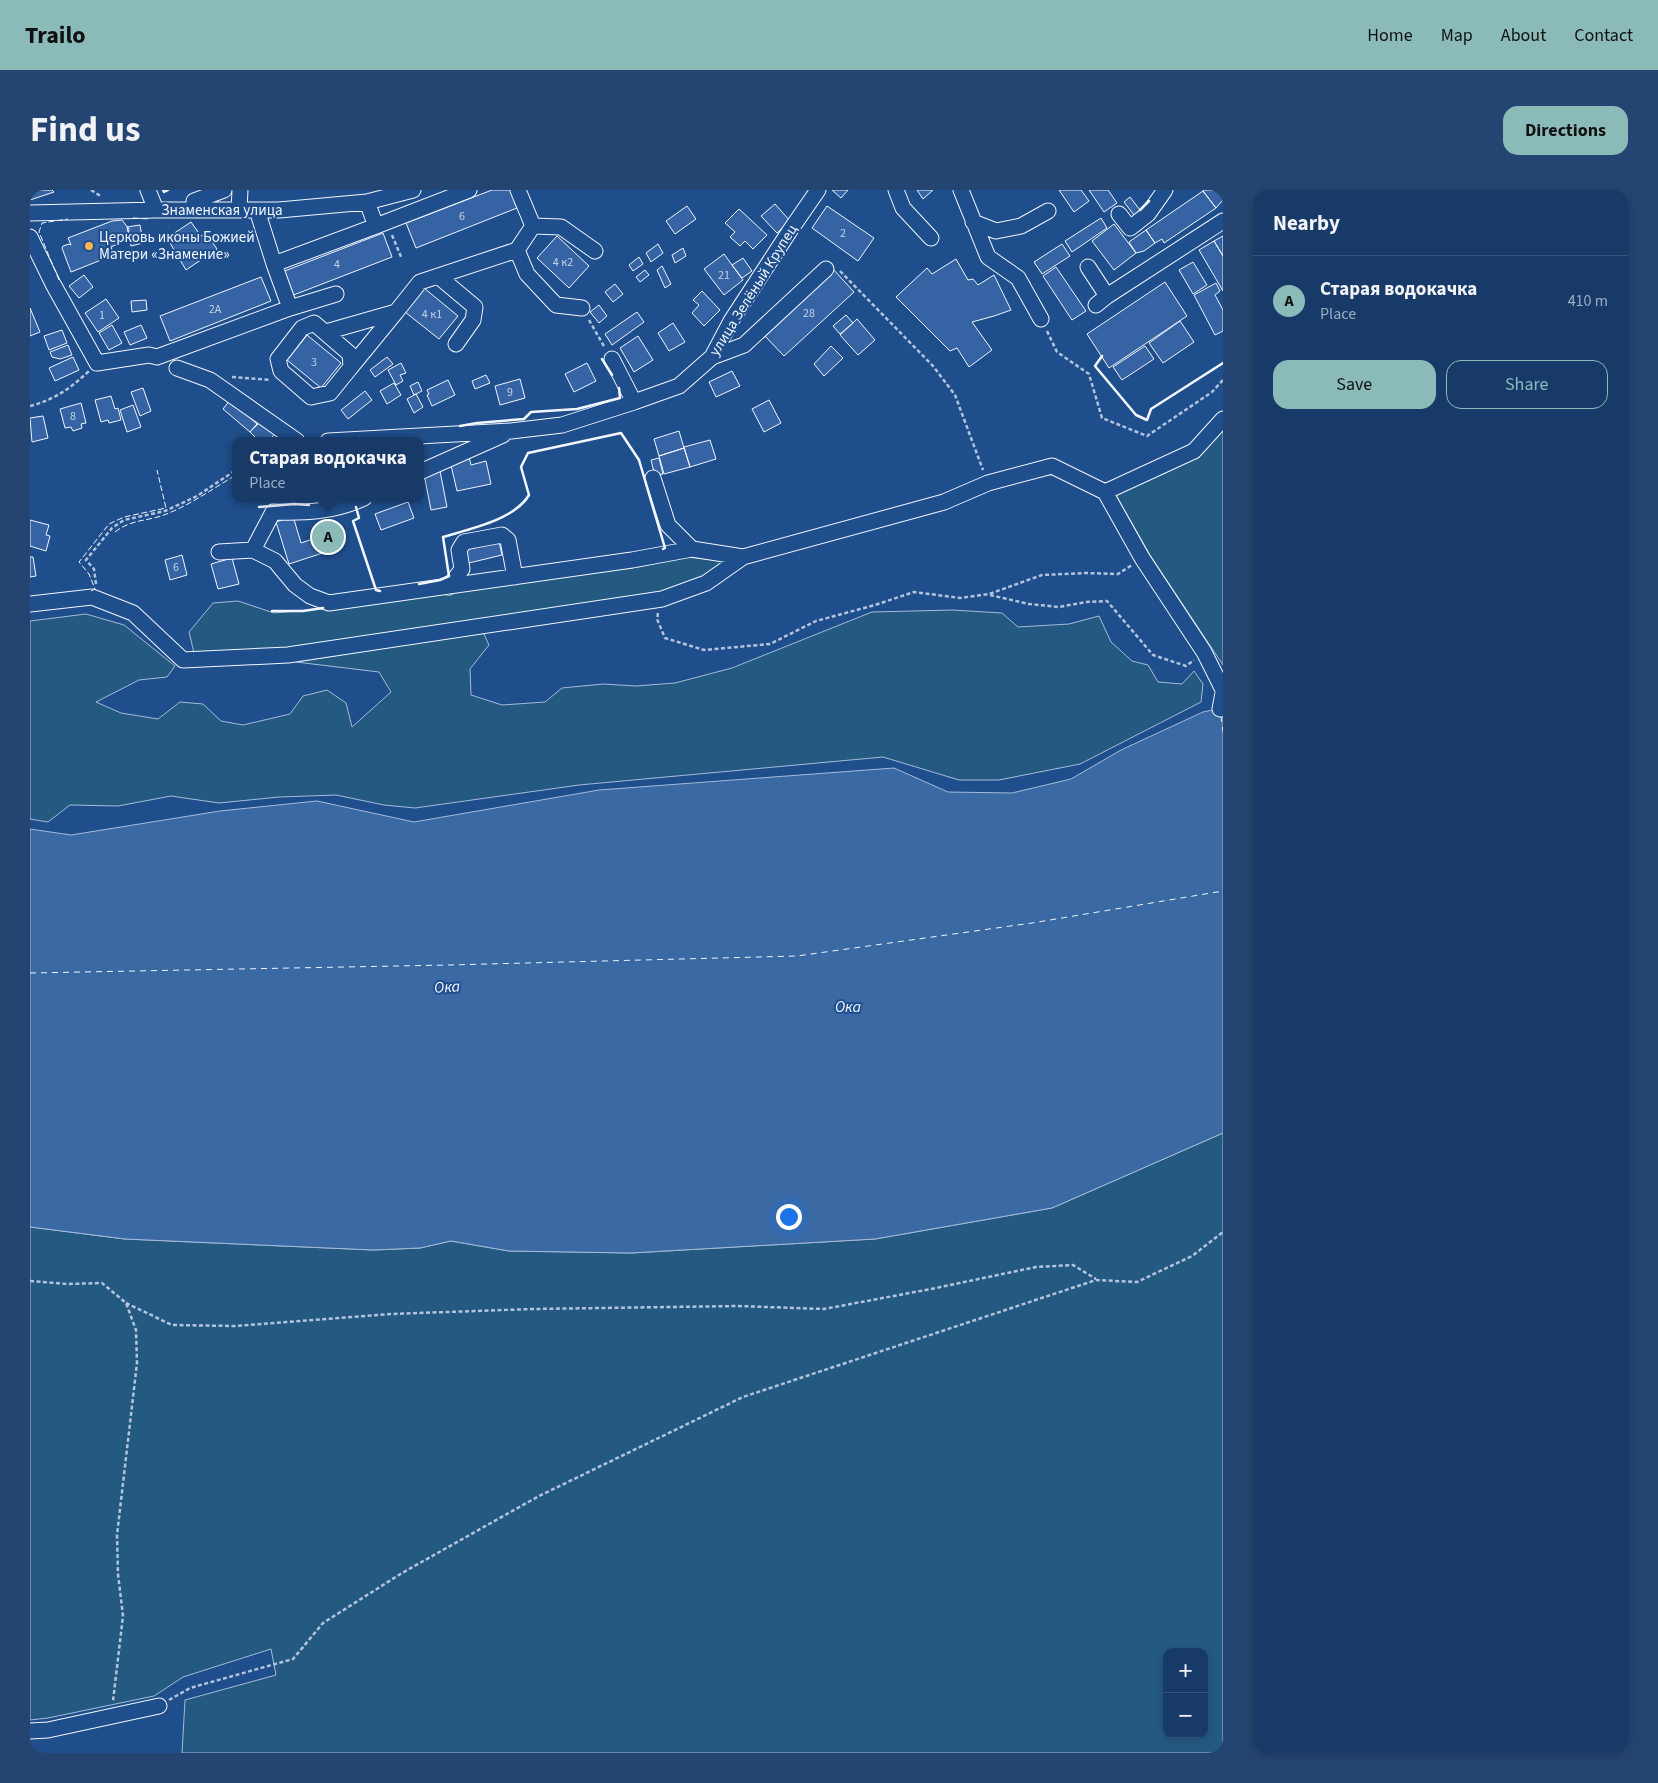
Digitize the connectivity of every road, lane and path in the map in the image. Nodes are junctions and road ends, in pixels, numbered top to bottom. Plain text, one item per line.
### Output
1 (148, 190) edge
2 (224, 190) edge
3 (240, 190) edge
4 (413, 190) edge
5 (469, 190) edge
6 (518, 190) edge
7 (818, 190) edge
8 (896, 190) edge
9 (961, 190) edge
10 (1165, 190) edge
11 (357, 198) edge
12 (194, 201) dead end
13 (156, 210) junction
14 (239, 210) junction
15 (257, 210) junction
16 (1048, 211) dead end
17 (30, 212) edge
18 (1119, 214) dead end
19 (1223, 221) edge
20 (973, 222) junction
21 (381, 224) junction
22 (533, 226) junction
23 (30, 238) edge
24 (931, 238) dead end
25 (518, 250) junction
26 (595, 251) dead end
27 (402, 259) dead end
28 (274, 264) junction
29 (1088, 267) dead end
30 (826, 269) joint
31 (438, 276) junction
32 (336, 294) dead end
33 (290, 308) junction
34 (582, 308) joint
35 (396, 312) junction
36 (1041, 318) joint
37 (326, 332) junction
38 (456, 344) dead end
39 (712, 357) junction
40 (612, 358) joint
41 (97, 363) junction
42 (351, 367) junction
43 (176, 368) dead end
44 (1223, 380) edge
45 (293, 382) junction
46 (236, 397) junction
47 (634, 402) junction
48 (30, 406) edge
49 (1223, 419) edge
50 (511, 431) junction
51 (291, 437) edge
52 (401, 437) edge
53 (424, 470) edge
54 (232, 473) edge
55 (654, 478) dead end
56 (988, 483) junction
57 (1105, 492) junction
58 (356, 502) edge
59 (692, 549) junction
60 (253, 550) junction
61 (219, 552) dead end
62 (743, 557) junction
63 (1142, 558) junction
64 (515, 577) junction
65 (449, 587) junction
66 (989, 594) junction
67 (92, 597) junction
68 (662, 599) junction
69 (30, 604) edge
70 (1204, 652) junction
71 (1223, 692) edge
72 (1220, 709) dead end
73 (1223, 1232) edge
74 (1096, 1280) junction
75 (30, 1282) edge
76 (126, 1303) junction
77 (159, 1706) joint
78 (101, 1718) junction
79 (30, 1732) edge

1 - 13 street
2 - 12 street
3 - 14 street
4 - 11 street, Знаменская улица
5 - 21 street
6 - 22 street
7 - 39 street, улица Зелёный Крупец
8 - 24 street
9 - 20 street
10 - 18 street
11 - 15 street, Знаменская улица
11 - 21 street
13 - 14 street, Знаменская улица
13 - 17 street, Знаменская улица
14 - 15 street, Знаменская улица
15 - 28 street
16 - 20 street
19 - 29 street
20 - 36 street
21 - 27 path
21 - 28 street
22 - 25 street
22 - 26 street
23 - 41 street
25 - 31 street
25 - 34 street
28 - 33 street
30 - 39 street
30 - 56 path
31 - 35 street
31 - 38 street
32 - 33 street
33 - 41 street
34 - 40 path
35 - 37 street
35 - 42 street
36 - 44 path
37 - 42 street
37 - 45 street
39 - 47 street, улица Зелёный Крупец
40 - 47 street
41 - 48 path
42 - 45 street
43 - 46 street
45 - 46 path
46 - 51 street
47 - 50 street, улица Зелёный Крупец
49 - 57 street
50 - 52 street, улица Зелёный Крупец
50 - 53 street
54 - 67 path
55 - 59 street
56 - 57 street
56 - 62 street
57 - 63 street
58 - 60 street
59 - 62 street
59 - 64 street
60 - 61 street
60 - 65 street
62 - 68 street
63 - 66 path
63 - 70 street
64 - 65 street
64 - 65 street
66 - 68 path
66 - 70 path
67 - 68 street
67 - 69 street
70 - 71 street
71 - 72 street
73 - 74 path
74 - 76 path
74 - 77 path
75 - 76 path
76 - 78 path
77 - 78 street
78 - 79 street

